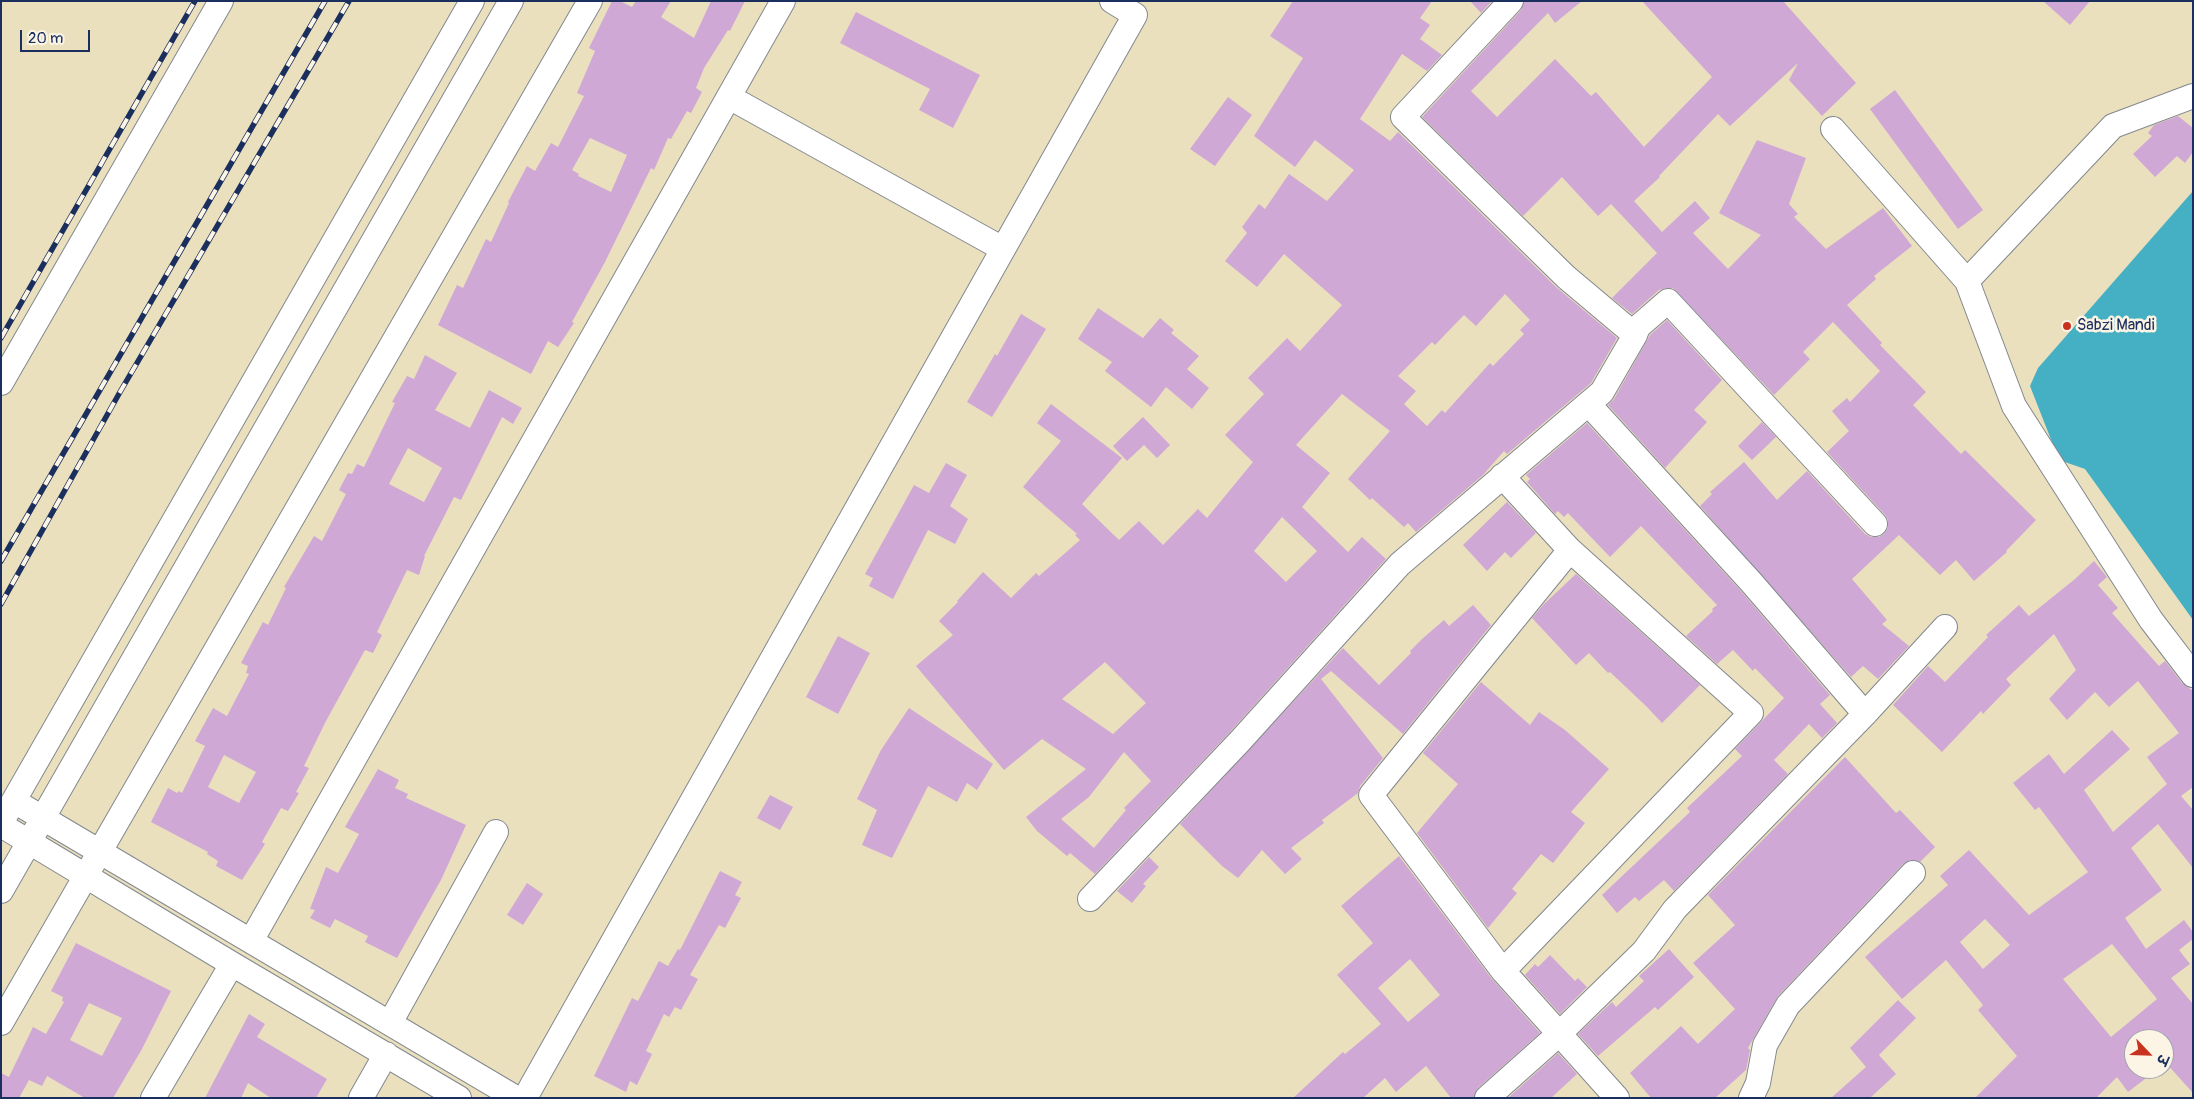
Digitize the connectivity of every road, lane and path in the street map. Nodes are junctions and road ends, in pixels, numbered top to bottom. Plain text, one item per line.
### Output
1 (221, 1) edge
2 (472, 1) edge
3 (511, 1) edge
4 (590, 1) edge
5 (783, 1) edge
6 (1112, 1) edge
7 (1511, 1) edge
8 (2193, 96) edge
9 (729, 97) junction
10 (1833, 128) dead end
11 (1003, 249) junction
12 (1967, 281) junction
13 (1635, 335) junction
14 (1, 383) edge
15 (1586, 406) junction
16 (1502, 476) junction
17 (1875, 524) dead end
18 (1570, 550) junction
19 (1945, 627) dead end
20 (2193, 675) edge
21 (1865, 714) junction
22 (14, 801) junction
23 (43, 818) junction
24 (1, 824) edge
25 (496, 832) dead end
26 (29, 842) junction
27 (100, 852) junction
28 (1913, 873) dead end
29 (86, 875) junction
30 (1, 891) edge
31 (1090, 898) dead end
32 (251, 941) junction
33 (232, 964) junction
34 (1503, 971) junction
35 (1, 1023) edge
36 (390, 1023) junction
37 (1560, 1033) junction
38 (386, 1054) junction
39 (454, 1096) edge
40 (153, 1098) edge
41 (361, 1098) edge
42 (516, 1098) edge
43 (525, 1098) edge
44 (1487, 1098) edge
45 (1617, 1098) edge
46 (1751, 1098) edge

1 - 14 street
2 - 22 street
3 - 23 street
4 - 27 street
5 - 9 street
6 - 11 street
7 - 13 street
8 - 12 street
9 - 11 street
9 - 32 street
10 - 12 street
11 - 43 street
12 - 20 street
13 - 15 street
13 - 17 street
15 - 16 street
15 - 21 street
16 - 18 street
16 - 31 street
18 - 34 street
18 - 34 street
19 - 21 street
21 - 37 street
22 - 23 street
22 - 24 street
23 - 26 street
23 - 27 street
24 - 26 street
25 - 36 street
26 - 29 street
26 - 30 street
27 - 29 street
27 - 32 street
28 - 46 street
29 - 33 street
29 - 35 street
32 - 36 street
33 - 38 street
33 - 40 street
34 - 37 street
36 - 42 street
37 - 44 street
37 - 45 street
38 - 39 street
38 - 41 street

